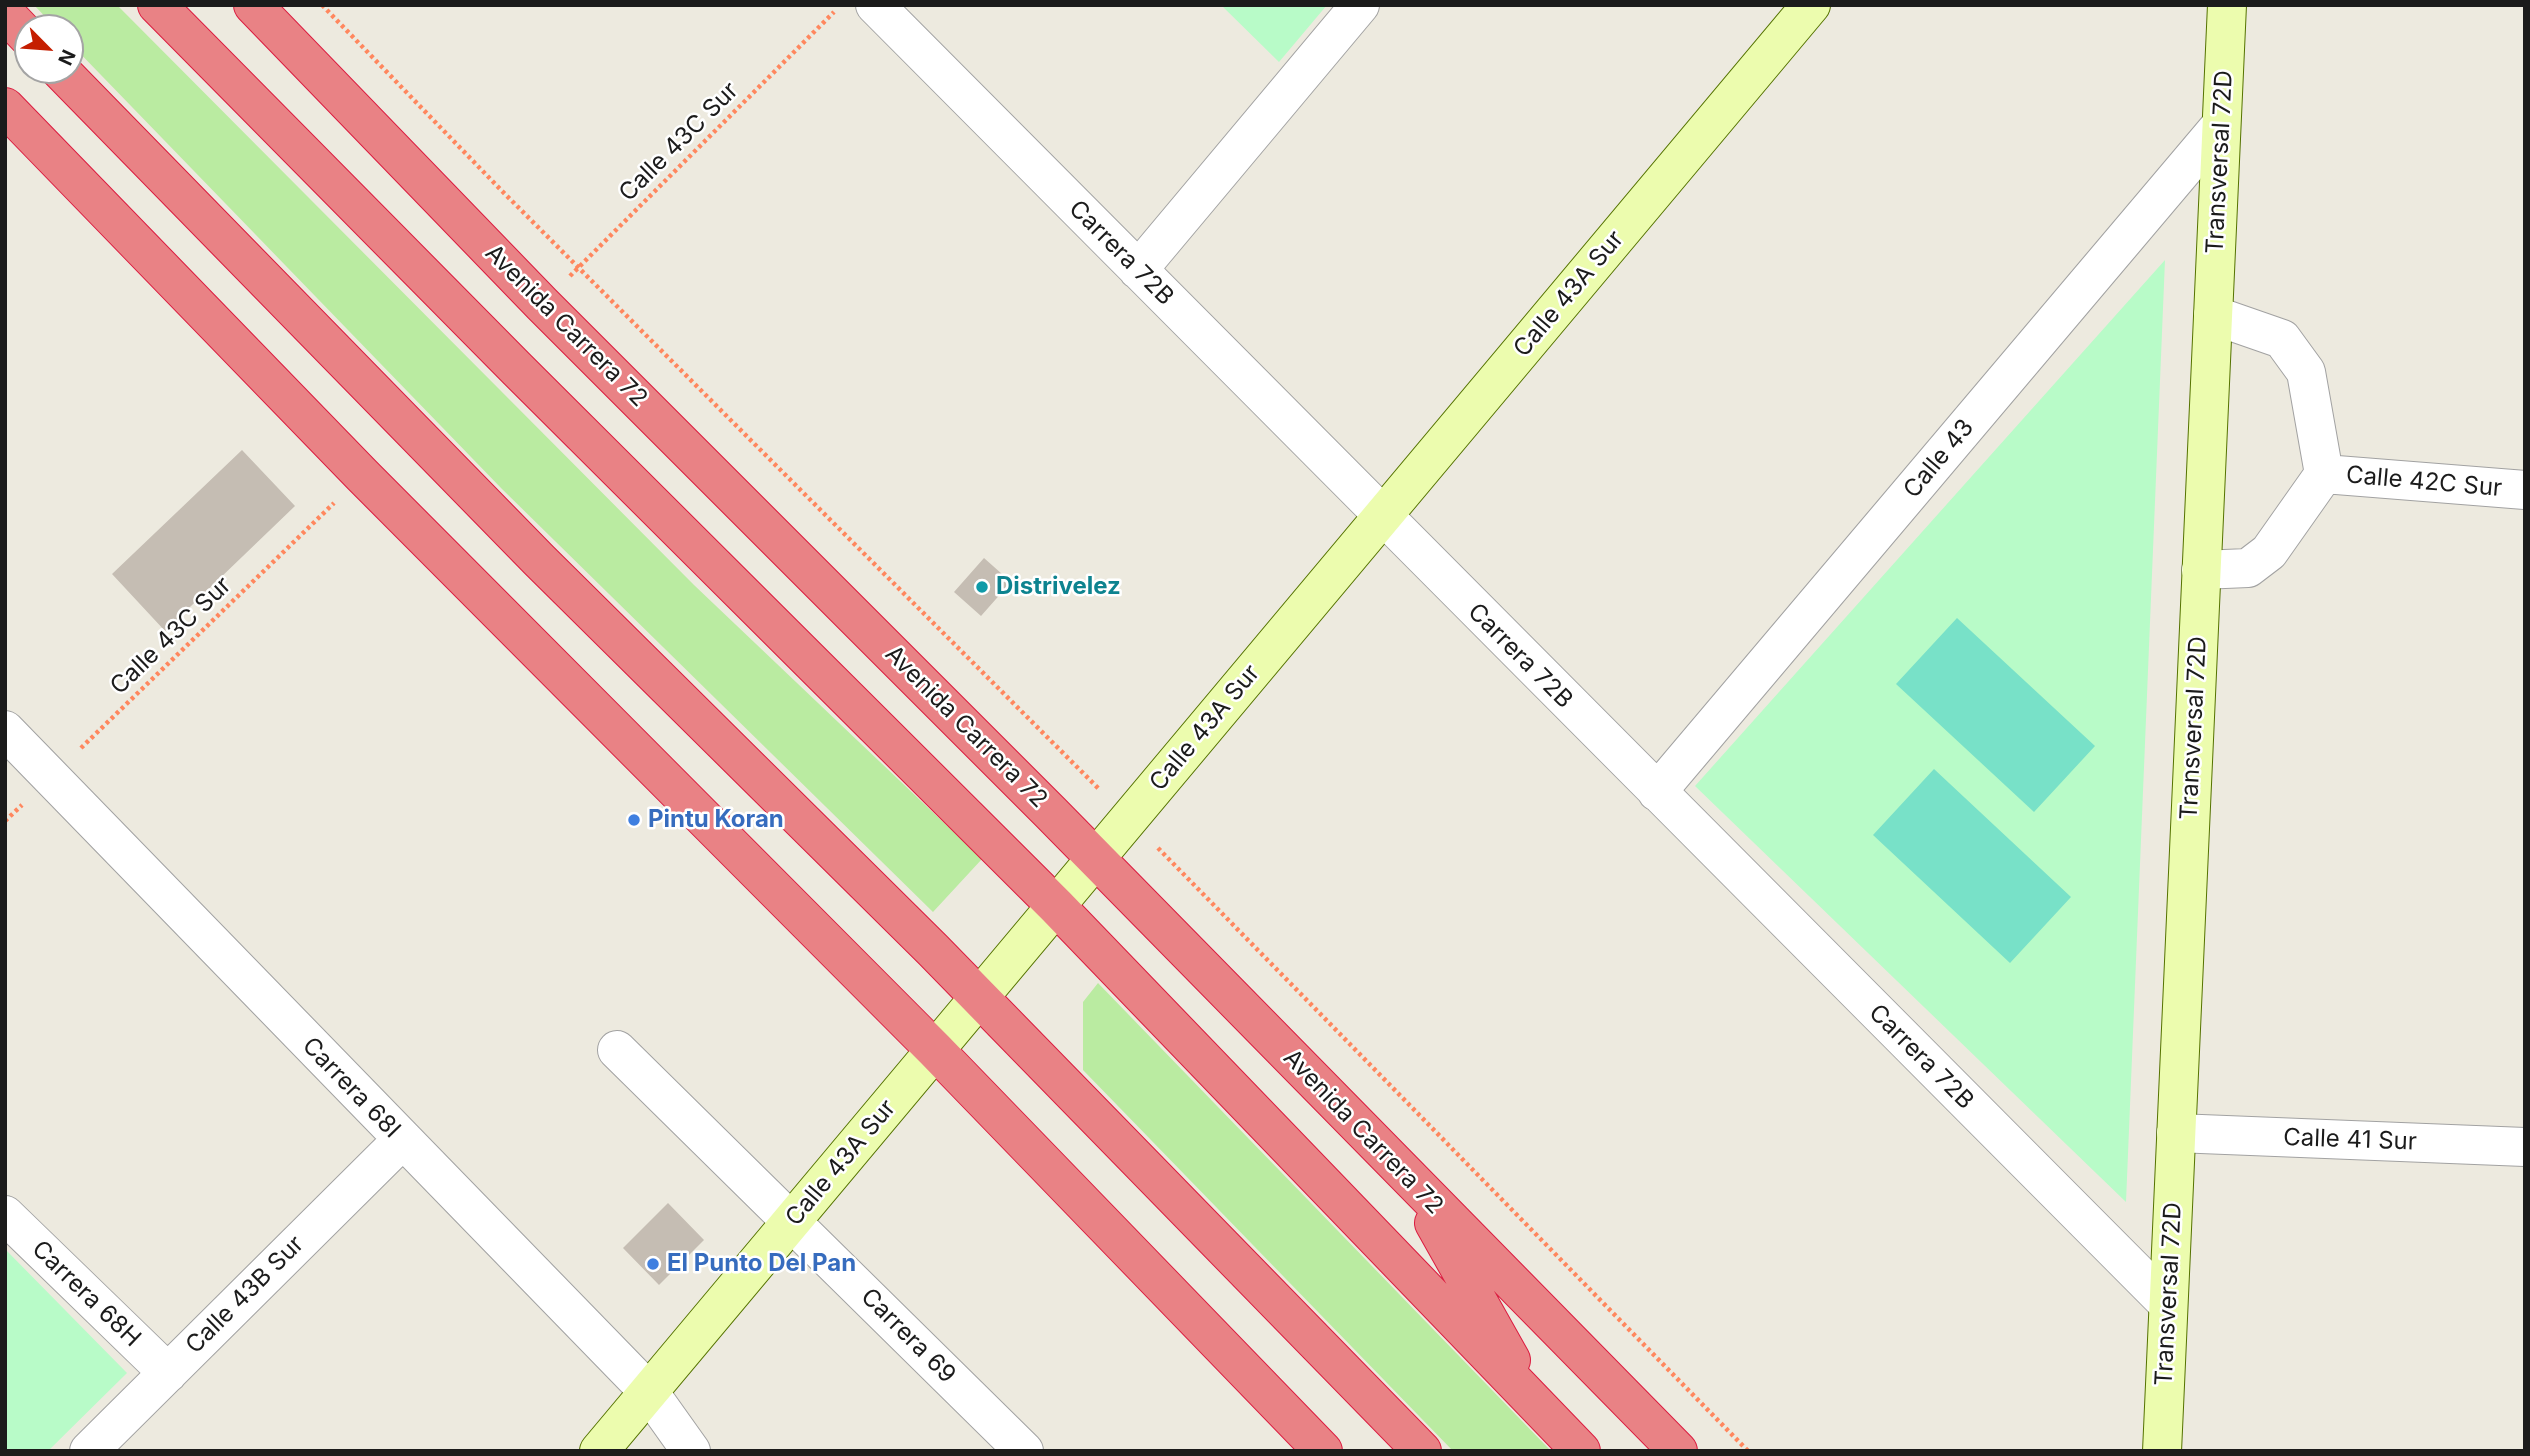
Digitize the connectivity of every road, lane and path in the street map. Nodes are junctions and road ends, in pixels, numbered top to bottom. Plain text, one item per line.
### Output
1 (158, 5) edge
2 (253, 5) edge
3 (322, 5) edge
4 (841, 5) edge
5 (875, 5) edge
6 (1360, 5) edge
7 (1811, 5) edge
8 (2227, 5) edge
9 (74, 84) edge
10 (5, 107) edge
11 (2221, 125) junction
12 (578, 268) junction
13 (1138, 270) junction
14 (542, 304) junction
15 (2213, 315) junction
16 (2324, 474) junction
17 (362, 475) junction
18 (2525, 490) edge
19 (1382, 517) junction
20 (2201, 570) junction
21 (5, 730) edge
22 (1085, 775) dead end
23 (51, 777) junction
24 (1657, 792) junction
25 (5, 821) edge
26 (1167, 856) dead end
27 (1096, 859) junction
28 (1056, 906) junction
29 (980, 997) junction
30 (617, 1050) dead end
31 (935, 1050) junction
32 (2176, 1133) junction
33 (402, 1140) junction
34 (2525, 1147) edge
35 (1409, 1180) junction
36 (5, 1215) edge
37 (792, 1222) junction
38 (2168, 1304) junction
39 (167, 1373) junction
40 (649, 1392) junction
41 (1281, 1409) junction
42 (1540, 1410) junction
43 (89, 1451) edge
44 (599, 1451) edge
45 (691, 1451) edge
46 (1024, 1451) edge
47 (1323, 1451) edge
48 (1345, 1451) edge
49 (1422, 1451) edge
50 (1581, 1451) edge
51 (1678, 1451) edge
52 (1748, 1451) edge
53 (2162, 1451) edge

1 - 28 highway
2 - 14 highway, Avenida Carrera 72
3 - 12 path
4 - 12 path, Calle 43C Sur
5 - 13 street, Carrera 72B
6 - 13 street
7 - 19 street, Calle 43A Sur
8 - 11 street, Transversal 72D
9 - 29 highway
10 - 17 highway
11 - 15 street, Transversal 72D
11 - 24 street, Calle 43
12 - 14 path, Calle 43C Sur
12 - 22 path
13 - 19 street, Carrera 72B
14 - 27 highway, Avenida Carrera 72
15 - 16 street, Calle 42C Sur
15 - 20 street, Transversal 72D
16 - 18 street, Calle 42C Sur
16 - 20 street, Calle 42C Sur
17 - 23 path, Calle 43C Sur
17 - 31 highway
19 - 24 street, Carrera 72B
19 - 27 street, Calle 43A Sur
20 - 32 street, Transversal 72D
21 - 23 street, Carrera 68I
23 - 25 path, Calle 43C Sur
23 - 33 street, Carrera 68I
24 - 38 street, Carrera 72B
26 - 52 path
27 - 28 street, Calle 43A Sur
27 - 35 highway, Avenida Carrera 72
28 - 29 street, Calle 43A Sur
28 - 42 highway
29 - 31 street, Calle 43A Sur
29 - 49 highway
30 - 37 street, Carrera 69
31 - 37 street, Calle 43A Sur
31 - 41 highway
32 - 34 street, Calle 41 Sur
32 - 38 street, Transversal 72D
33 - 39 street, Calle 43B Sur
33 - 40 street, Carrera 68I
35 - 42 highway
35 - 51 highway, Avenida Carrera 72
36 - 39 street, Carrera 68H
37 - 40 street, Calle 43A Sur
37 - 46 street, Carrera 69
38 - 53 street, Transversal 72D
39 - 43 street, Calle 43B Sur
40 - 44 street, Calle 43A Sur
40 - 45 street, Carrera 68I
41 - 47 highway
41 - 48 highway
42 - 50 highway

